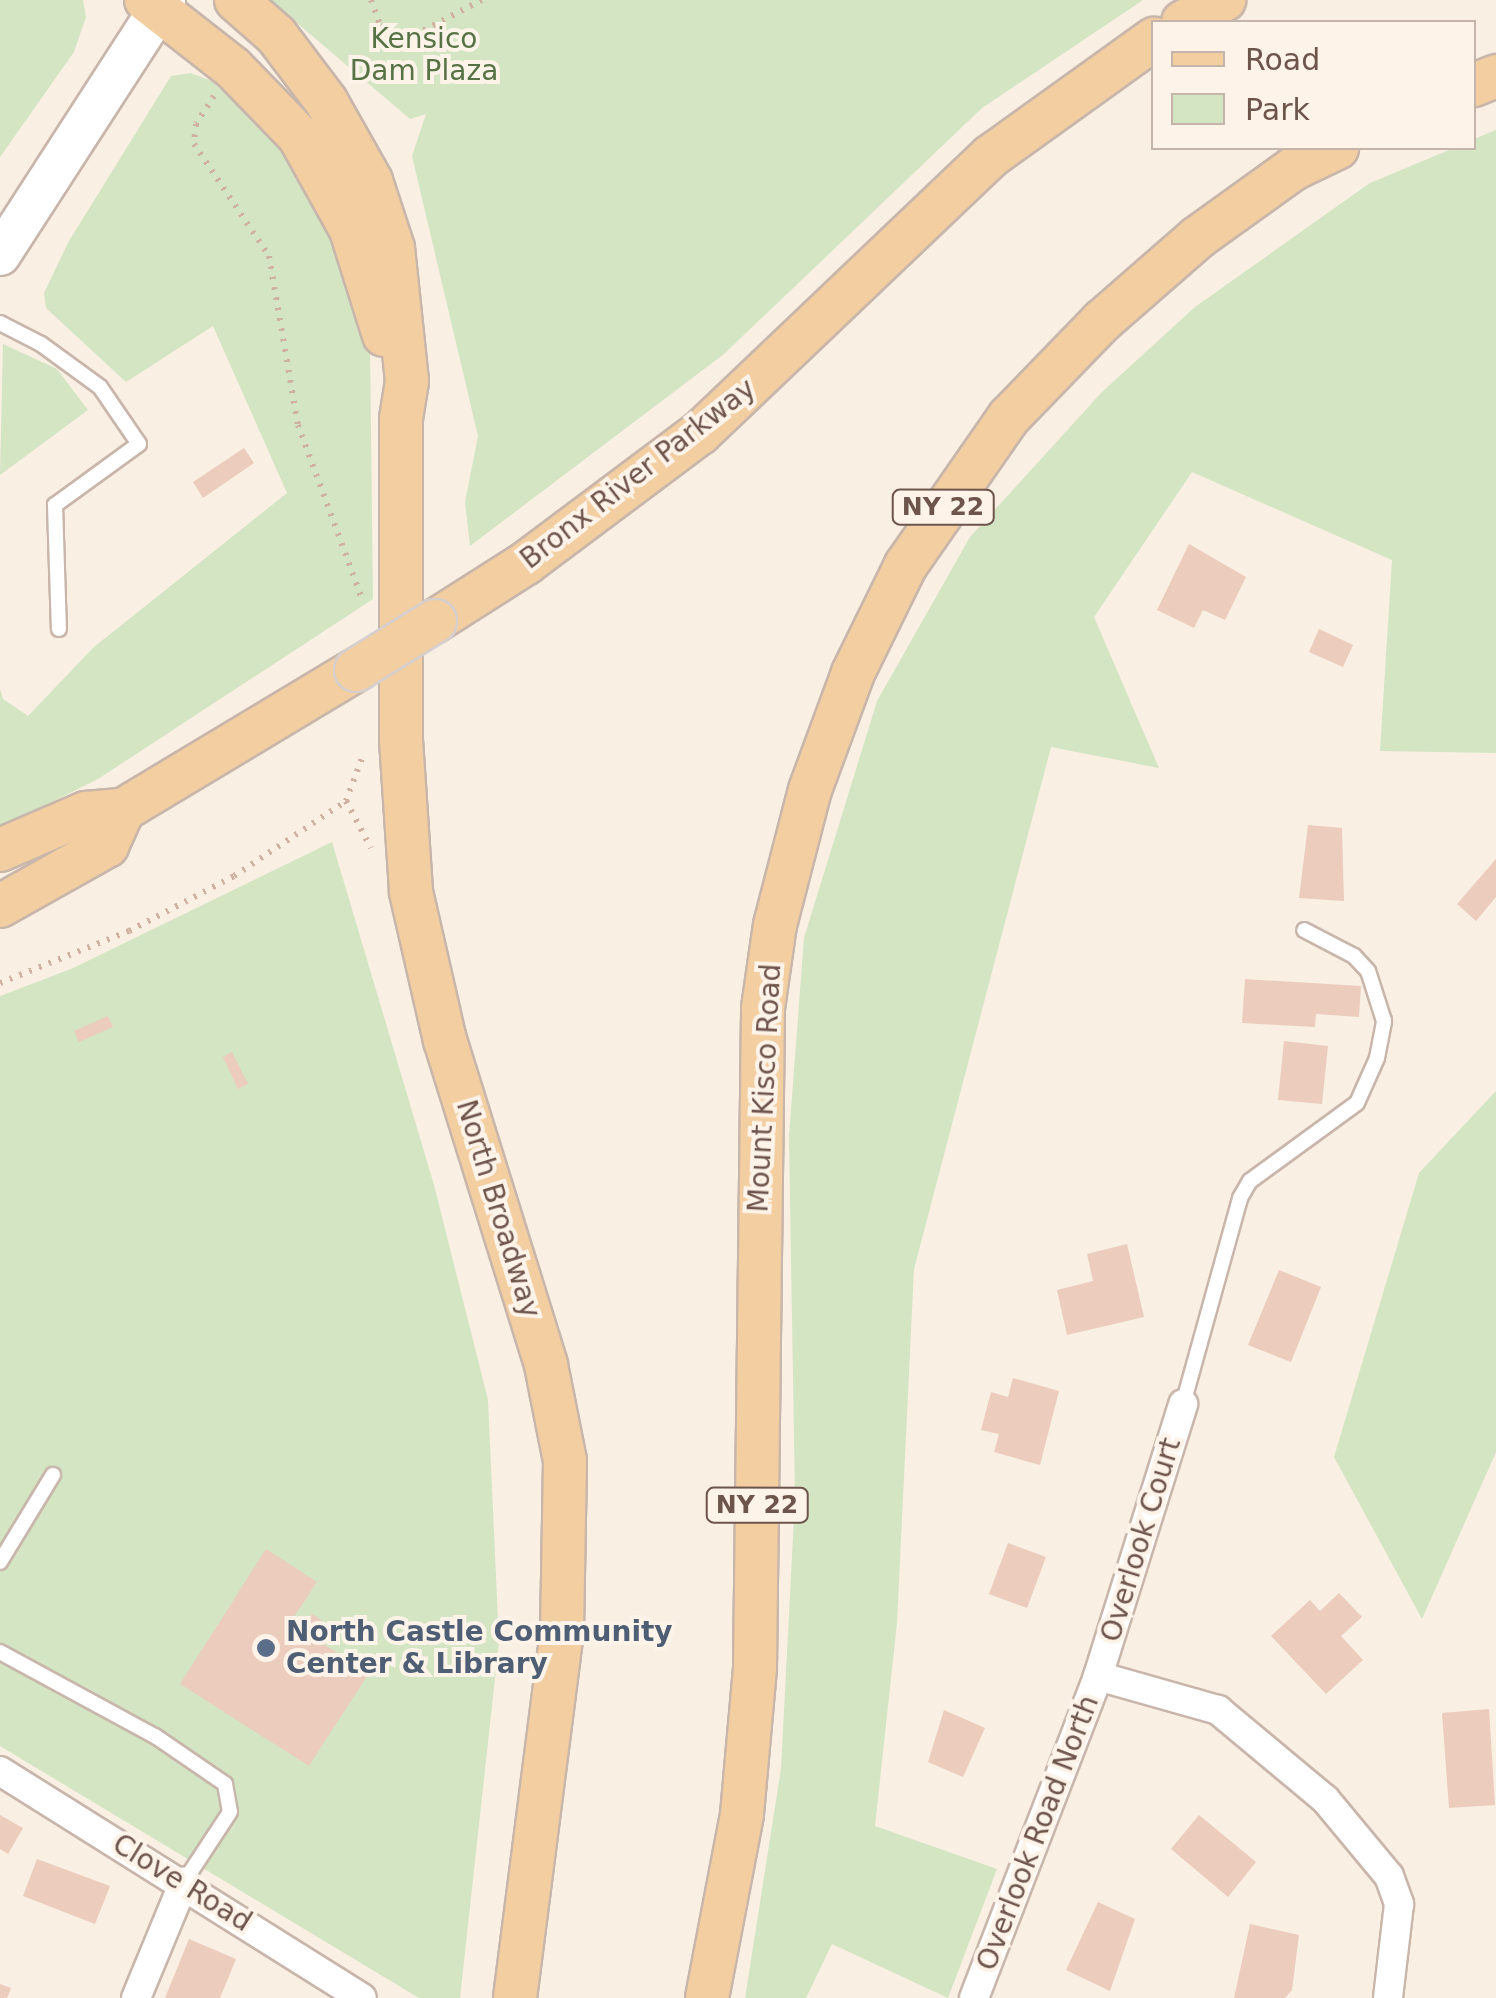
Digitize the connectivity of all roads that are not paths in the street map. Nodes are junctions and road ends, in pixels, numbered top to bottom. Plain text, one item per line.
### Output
1 (236, 0) edge
2 (1224, 0) edge
3 (157, 3) edge
4 (1187, 20) edge
5 (1151, 42) edge
6 (1333, 150) edge
7 (0, 255) edge
8 (0, 323) edge
9 (402, 419) junction
10 (59, 629) dead end
11 (124, 810) junction
12 (0, 850) edge
13 (0, 906) edge
14 (1304, 930) dead end
15 (1182, 1404) joint
16 (52, 1476) dead end
17 (0, 1562) edge
18 (0, 1652) edge
19 (1098, 1676) junction
20 (0, 1770) edge
21 (184, 1882) junction
22 (136, 1998) edge
23 (362, 1998) edge
24 (515, 1998) edge
25 (707, 1998) edge
26 (974, 1998) edge
27 (1388, 1998) edge

1 - 9 main road, North Broadway
2 - 4 main road
3 - 7 street
3 - 9 main road, North Broadway
5 - 11 main road, Bronx River Parkway, bridge
6 - 25 main road, Mount Kisco Road / NY 22
8 - 10 lane
9 - 24 main road, North Broadway
11 - 12 main road, Bronx River Parkway
11 - 13 main road, Bronx River Parkway
14 - 15 lane
15 - 19 street, Overlook Court
16 - 17 lane
18 - 21 lane
19 - 26 street, Overlook Road North
19 - 27 street, Overlook Road North
20 - 21 street, Clove Road
21 - 22 street
21 - 23 street, Clove Road

